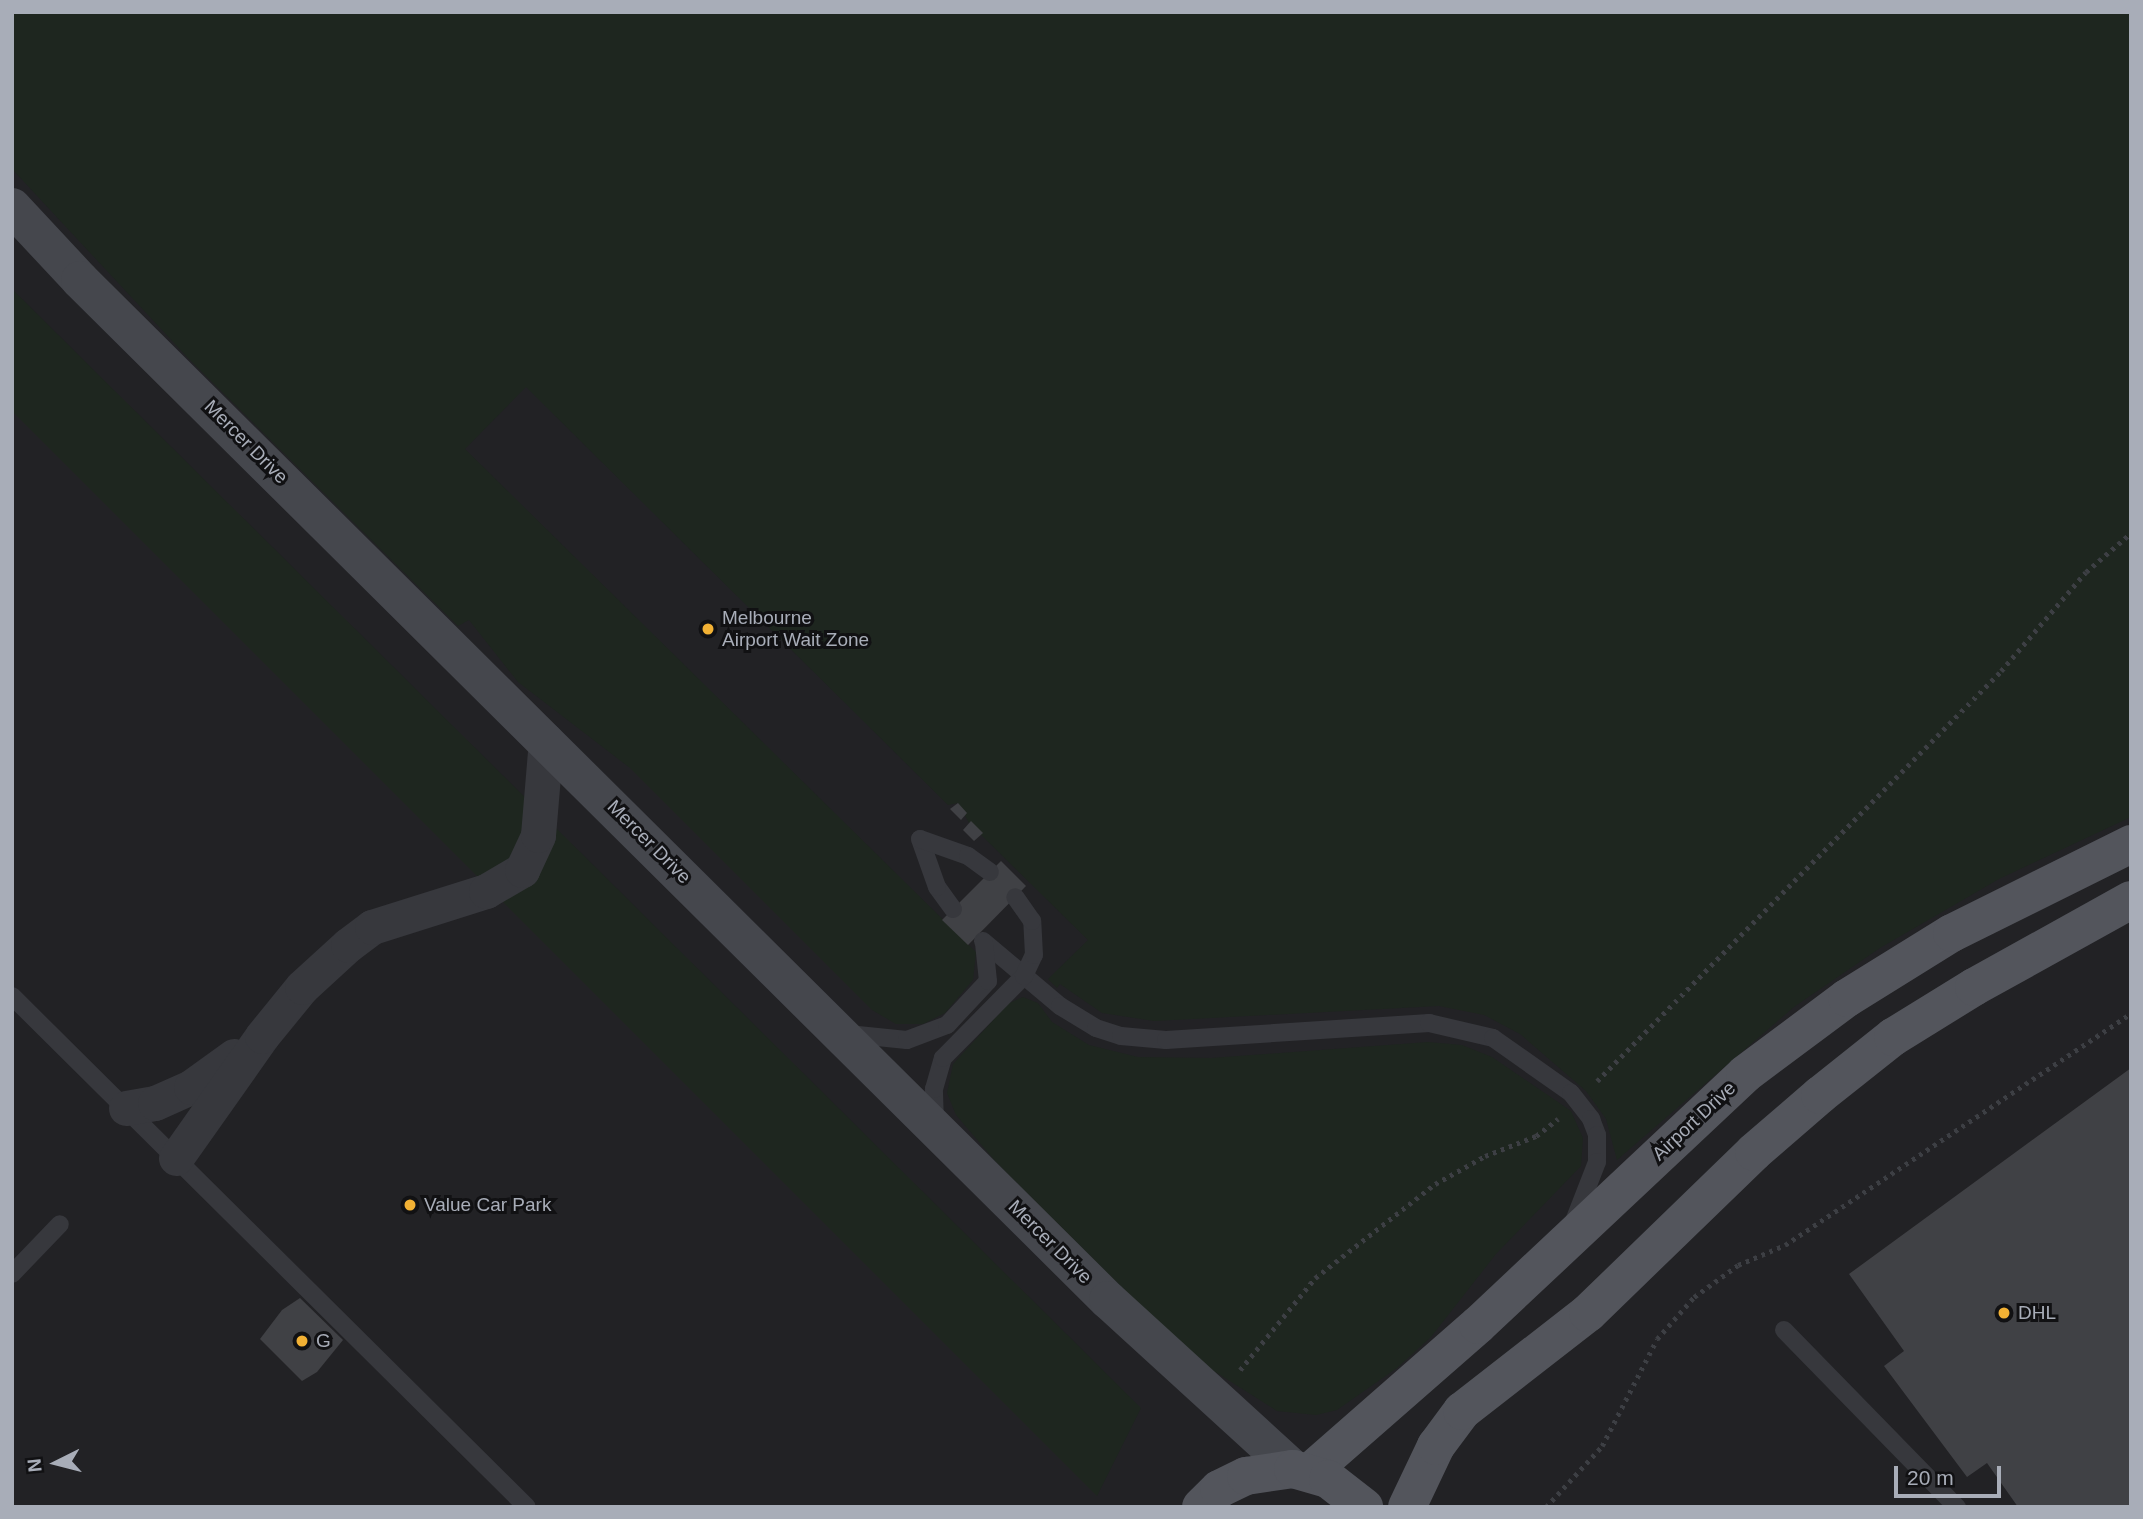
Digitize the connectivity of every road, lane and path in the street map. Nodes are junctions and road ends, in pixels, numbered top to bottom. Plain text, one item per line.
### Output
1 (12, 207) edge
2 (2131, 533) edge
3 (546, 740) junction
4 (2131, 844) edge
5 (990, 872) dead end
6 (1015, 897) dead end
7 (2131, 900) edge
8 (953, 909) dead end
9 (1024, 976) junction
10 (12, 996) edge
11 (2131, 1013) edge
12 (841, 1033) junction
13 (262, 1036) junction
14 (1578, 1100) junction
15 (126, 1108) junction
16 (935, 1126) junction
17 (176, 1158) junction
18 (60, 1224) dead end
19 (1562, 1247) junction
20 (12, 1274) edge
21 (1784, 1330) dead end
22 (1213, 1400) junction
23 (1301, 1470) junction
24 (527, 1507) edge
25 (1201, 1507) edge
26 (1364, 1507) edge
27 (1407, 1507) edge
28 (1546, 1507) edge
29 (1957, 1507) edge

1 - 3 street, Mercer Drive
2 - 14 path
3 - 12 street, Mercer Drive
3 - 13 street
4 - 19 main road, Airport Drive
5 - 8 lane
6 - 9 lane
7 - 27 main road
9 - 12 lane
9 - 14 lane
9 - 16 lane
10 - 15 lane
11 - 28 path
12 - 16 street, Mercer Drive
13 - 15 street
13 - 17 street
14 - 19 lane
14 - 22 path
15 - 17 lane
16 - 22 street, Mercer Drive
17 - 24 lane
18 - 20 lane
19 - 23 main road, Airport Drive
21 - 29 lane
22 - 23 street, Mercer Drive
23 - 25 main road
23 - 26 main road

